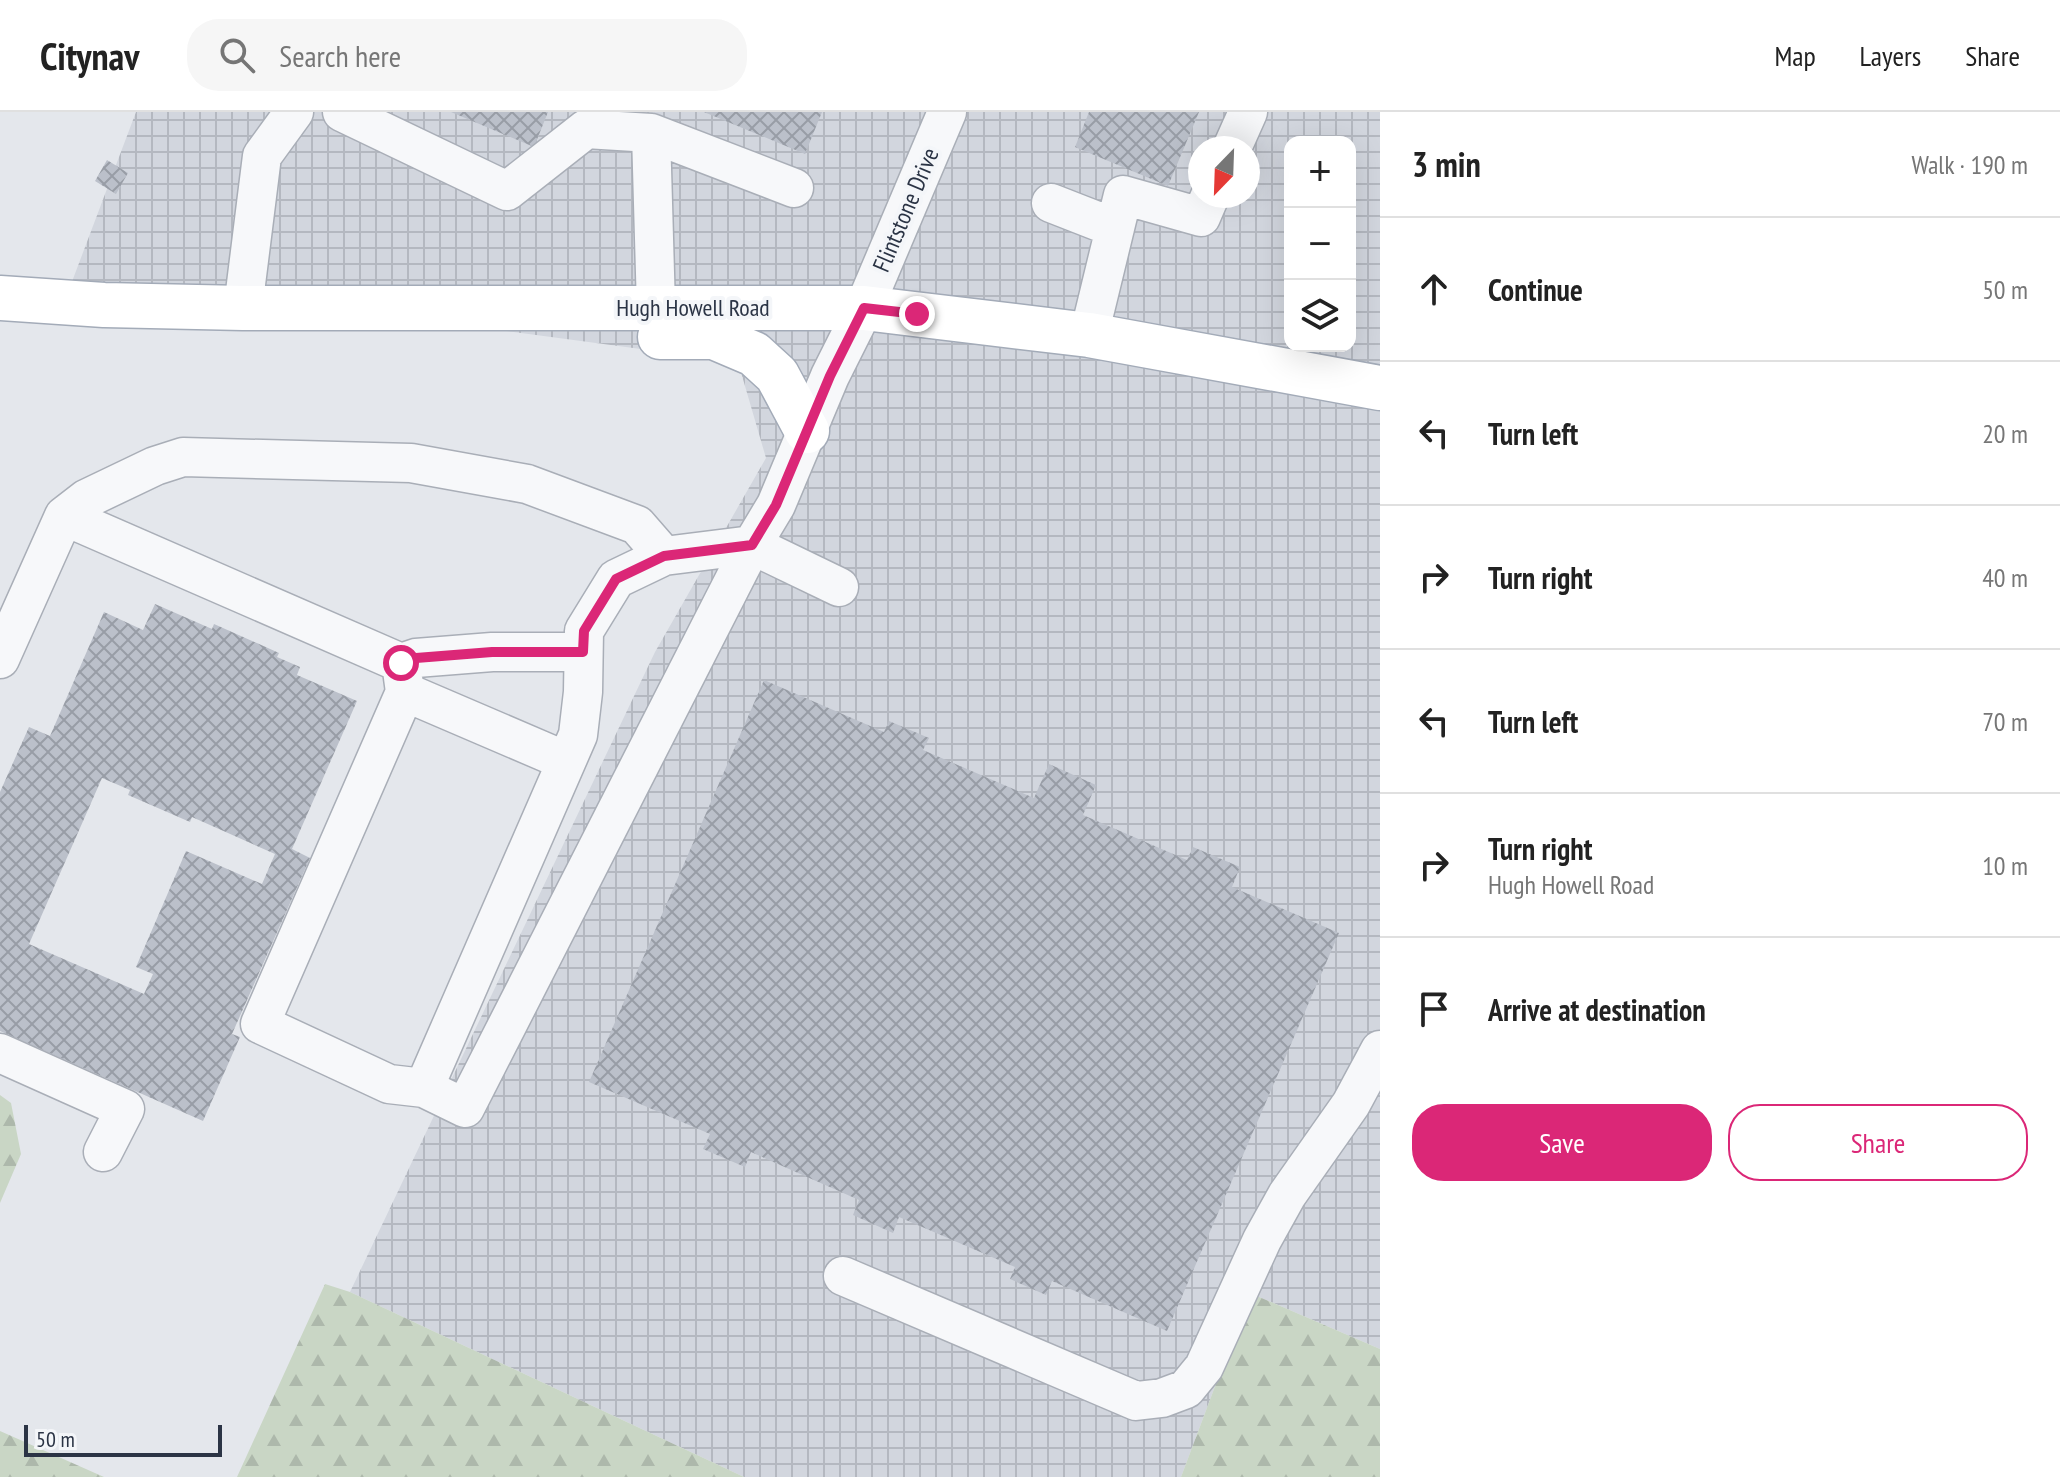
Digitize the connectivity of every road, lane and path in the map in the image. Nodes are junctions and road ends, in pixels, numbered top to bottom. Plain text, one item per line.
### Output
1 (294, 112) edge
2 (342, 112) edge
3 (947, 112) edge
4 (1248, 112) edge
5 (651, 133) junction
6 (1237, 136) edge
7 (794, 188) dead end
8 (1051, 203) dead end
9 (1205, 208) edge
10 (1115, 228) junction
11 (0, 298) edge
12 (243, 308) junction
13 (370, 308) junction
14 (656, 308) junction
15 (864, 308) junction
16 (1089, 335) junction
17 (1380, 388) edge
18 (807, 431) junction
19 (64, 516) junction
20 (752, 545) junction
21 (664, 556) junction
22 (839, 587) dead end
23 (583, 652) junction
24 (0, 659) edge
25 (403, 678) junction
26 (566, 761) junction
27 (1380, 1050) edge
28 (0, 1053) edge
29 (424, 1088) junction
30 (103, 1152) dead end
31 (843, 1276) dead end

1 - 12 street
2 - 5 street
3 - 15 street, Flintstone Drive
4 - 6 street
5 - 7 street
5 - 14 street
8 - 10 street
9 - 10 street
10 - 16 street
11 - 12 main road, Hugh Howell Road
12 - 13 main road, Hugh Howell Road
13 - 14 main road, Hugh Howell Road
13 - 18 main road
14 - 15 main road, Hugh Howell Road
15 - 16 main road, Hugh Howell Road
15 - 18 street, Flintstone Drive
16 - 17 main road, Hugh Howell Road
18 - 20 street, Flintstone Drive
19 - 21 street
19 - 24 street
19 - 25 street
20 - 21 street
20 - 22 street
20 - 29 street, Flintstone Drive
21 - 23 street
23 - 25 street
23 - 26 street
25 - 26 street
25 - 29 street
26 - 29 street
27 - 31 street
28 - 30 street

